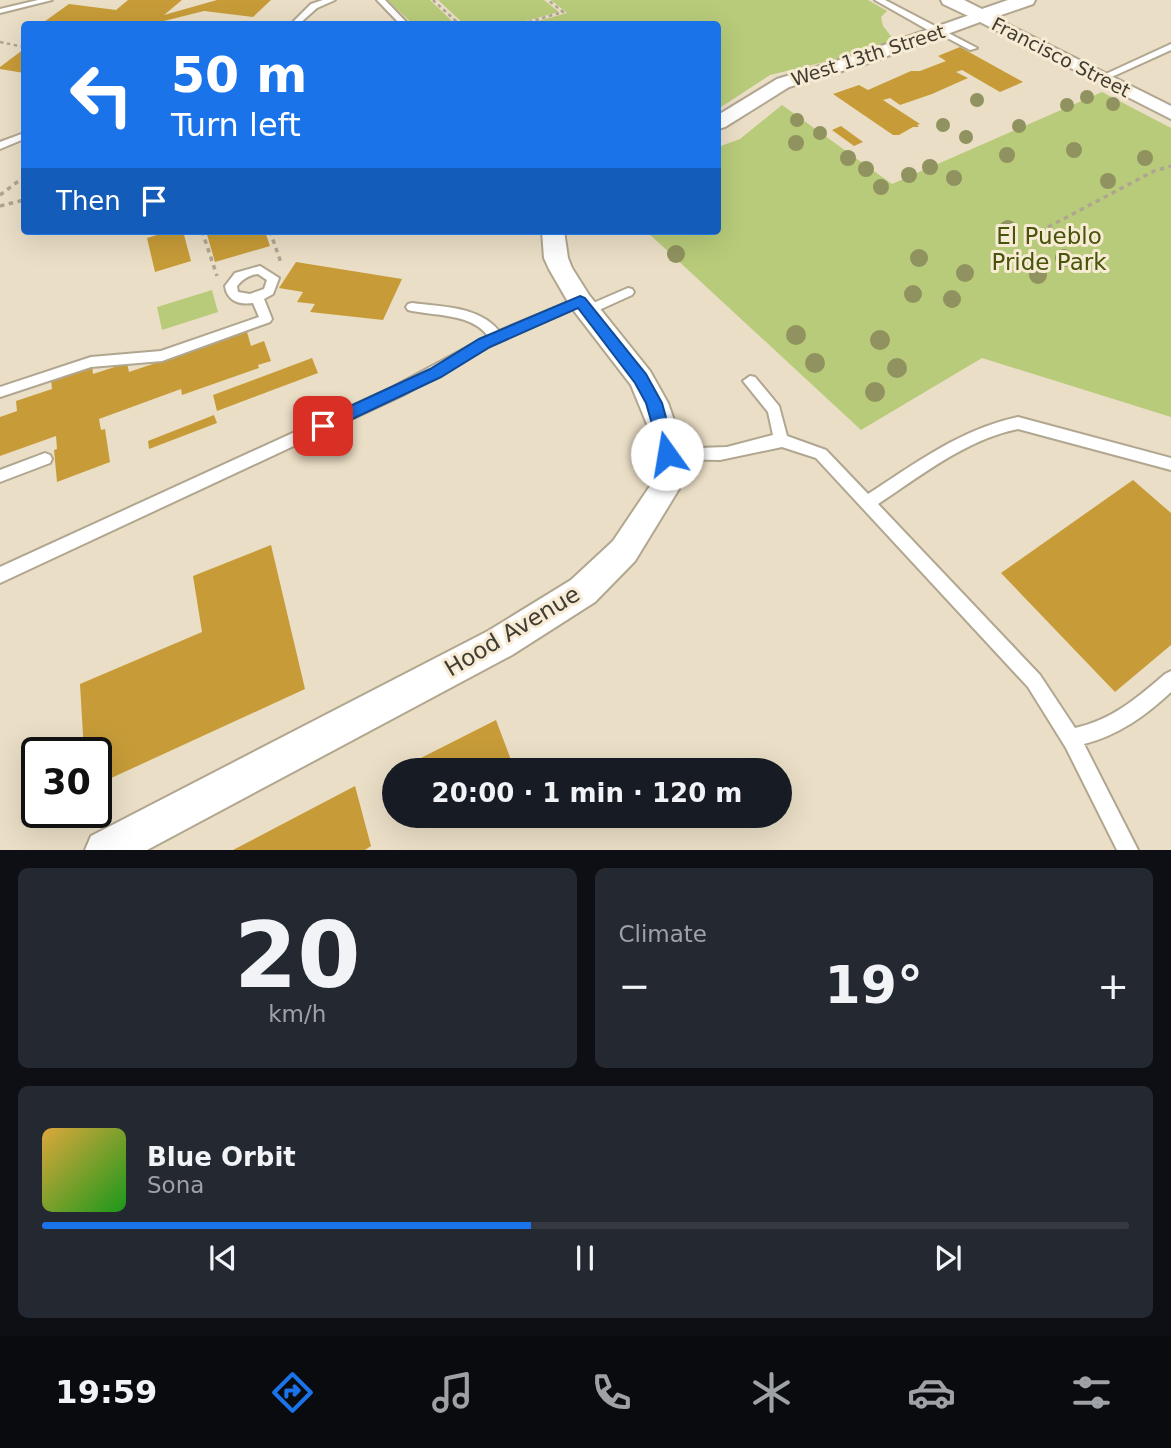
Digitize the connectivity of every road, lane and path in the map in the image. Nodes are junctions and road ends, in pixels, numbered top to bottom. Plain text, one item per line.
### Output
1 (48, 0) edge
2 (331, 0) edge
3 (382, 0) edge
4 (433, 0) edge
5 (548, 0) edge
6 (879, 0) edge
7 (950, 0) edge
8 (1026, 0) edge
9 (0, 11) edge
10 (981, 16) junction
11 (298, 21) edge
12 (401, 21) edge
13 (456, 21) edge
14 (533, 21) edge
15 (939, 32) junction
16 (0, 43) edge
17 (21, 46) edge
18 (1171, 47) edge
19 (973, 48) dead end
20 (1102, 78) junction
21 (1171, 113) edge
22 (721, 121) edge
23 (21, 137) edge
24 (0, 146) edge
25 (1171, 166) edge
26 (21, 179) edge
27 (0, 195) edge
28 (21, 201) edge
29 (0, 206) edge
30 (1048, 227) dead end
31 (203, 235) edge
32 (271, 235) edge
33 (553, 235) edge
34 (270, 274) junction
35 (233, 282) junction
36 (628, 292) dead end
37 (257, 298) junction
38 (584, 306) junction
39 (412, 307) dead end
40 (497, 338) junction
41 (750, 381) dead end
42 (0, 393) edge
43 (781, 440) junction
44 (667, 454) junction
45 (46, 459) dead end
46 (1171, 464) edge
47 (0, 476) edge
48 (868, 502) junction
49 (0, 575) edge
50 (1171, 680) edge
51 (1071, 738) junction
52 (105, 849) edge
53 (1128, 849) edge

1 - 9 lane
2 - 11 lane
3 - 12 lane
4 - 13 path
5 - 14 path
6 - 15 lane
7 - 10 street, Francisco Street
8 - 10 street, West 13th Street
10 - 15 street, West 13th Street
10 - 20 street, Francisco Street
15 - 19 lane
15 - 22 street, West 13th Street
16 - 17 path
18 - 20 lane
20 - 21 street, Francisco Street
23 - 24 lane
25 - 30 path
26 - 27 path
28 - 29 path
31 - 35 path
32 - 34 path
33 - 38 street, Hood Avenue
34 - 35 lane
34 - 37 lane
35 - 37 lane
36 - 38 lane
37 - 42 lane
38 - 40 lane
38 - 44 street, Hood Avenue
39 - 40 lane
40 - 49 lane
41 - 43 lane
43 - 44 lane
43 - 48 lane
44 - 52 street, Hood Avenue
45 - 47 lane
46 - 48 lane
48 - 51 lane
50 - 51 lane
51 - 53 lane

